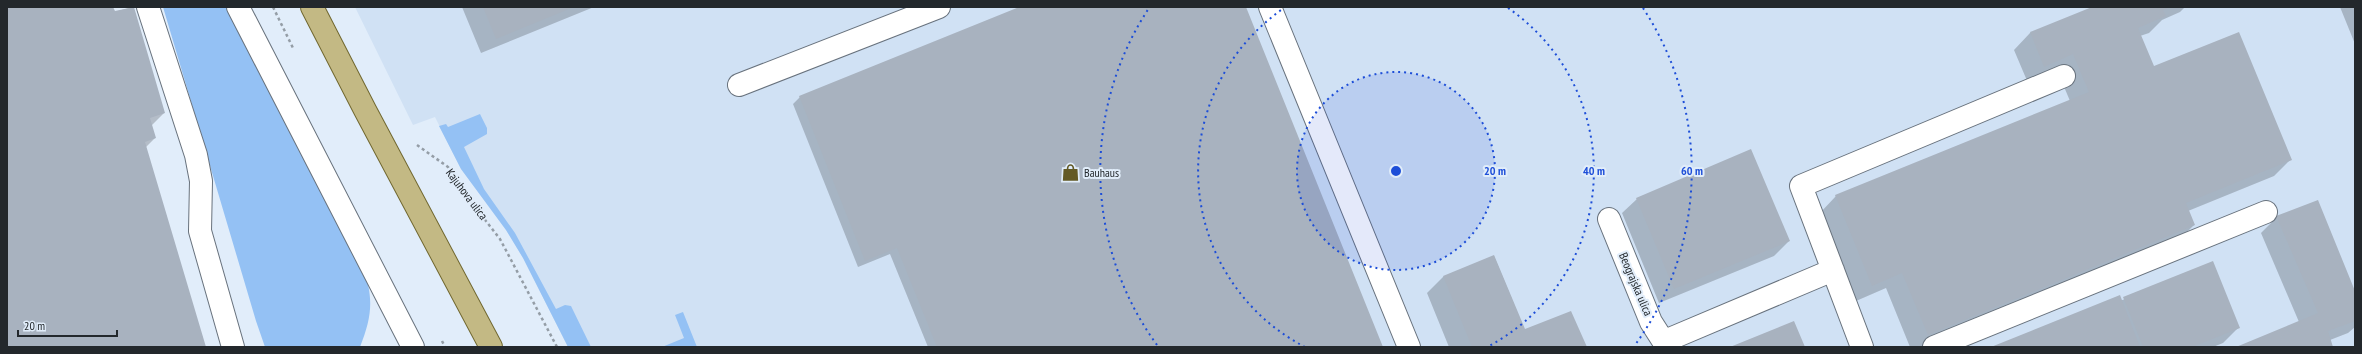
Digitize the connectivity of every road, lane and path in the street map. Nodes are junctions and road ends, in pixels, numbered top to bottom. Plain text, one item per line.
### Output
1 (148, 7) edge
2 (238, 7) edge
3 (312, 7) edge
4 (939, 7) edge
5 (1270, 7) edge
6 (2064, 76) dead end
7 (739, 85) dead end
8 (413, 138) dead end
9 (2266, 212) dead end
10 (1609, 219) dead end
11 (1833, 270) junction
12 (1666, 344) edge
13 (233, 347) edge
14 (413, 347) edge
15 (491, 347) edge
16 (557, 347) edge
17 (1409, 347) edge
18 (1862, 347) edge
19 (1934, 347) edge

1 - 13 lane
2 - 14 lane
3 - 15 main road
4 - 7 lane
5 - 17 lane
6 - 11 lane
8 - 16 path, Kajuhova ulica
9 - 19 lane
10 - 12 lane, Beograjska ulica
11 - 12 lane
11 - 18 lane

